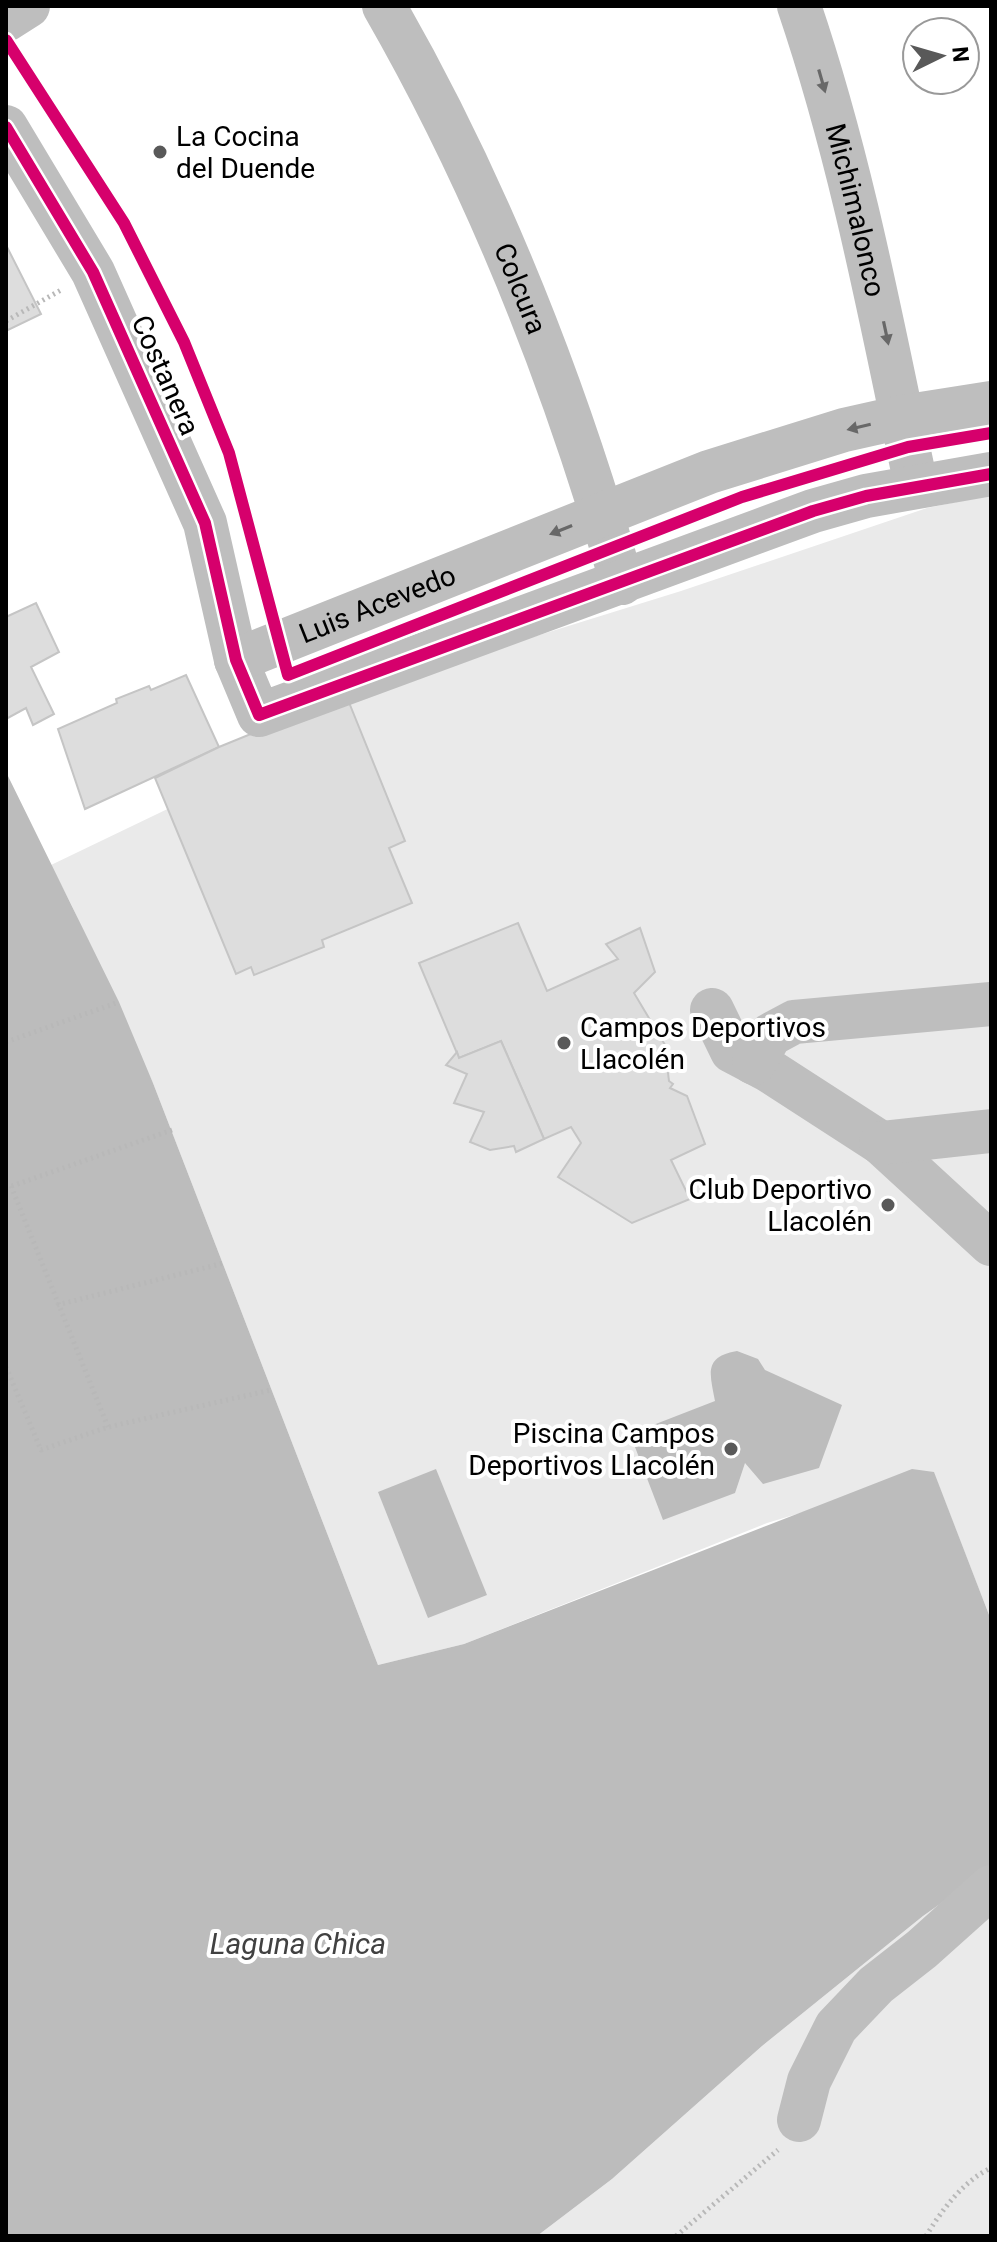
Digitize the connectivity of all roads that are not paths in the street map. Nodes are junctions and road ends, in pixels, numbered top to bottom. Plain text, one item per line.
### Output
1 (28, 6) edge
2 (384, 6) edge
3 (799, 6) edge
4 (6, 20) edge
5 (6, 127) edge
6 (991, 403) edge
7 (902, 417) junction
8 (991, 474) edge
9 (916, 485) junction
10 (601, 514) junction
11 (622, 583) junction
12 (236, 660) junction
13 (991, 1004) edge
14 (712, 1010) dead end
15 (754, 1063) junction
16 (991, 1131) edge
17 (881, 1143) junction
18 (991, 1244) edge
19 (991, 1887) edge
20 (799, 2120) road end

1 - 4 street
2 - 10 street, Colcura
3 -> 7 street, Michimalonco
5 - 12 street, Costanera
6 - 7 street, Luis Acevedo
7 - 9 street, Michimalonco
7 -> 10 street, Luis Acevedo
8 - 9 street
9 - 11 street
10 - 11 street, Colcura
10 -> 12 street, Luis Acevedo
11 - 12 street
13 - 15 street
14 - 15 street
15 - 17 street
16 - 17 street
17 - 18 street
19 - 20 street

